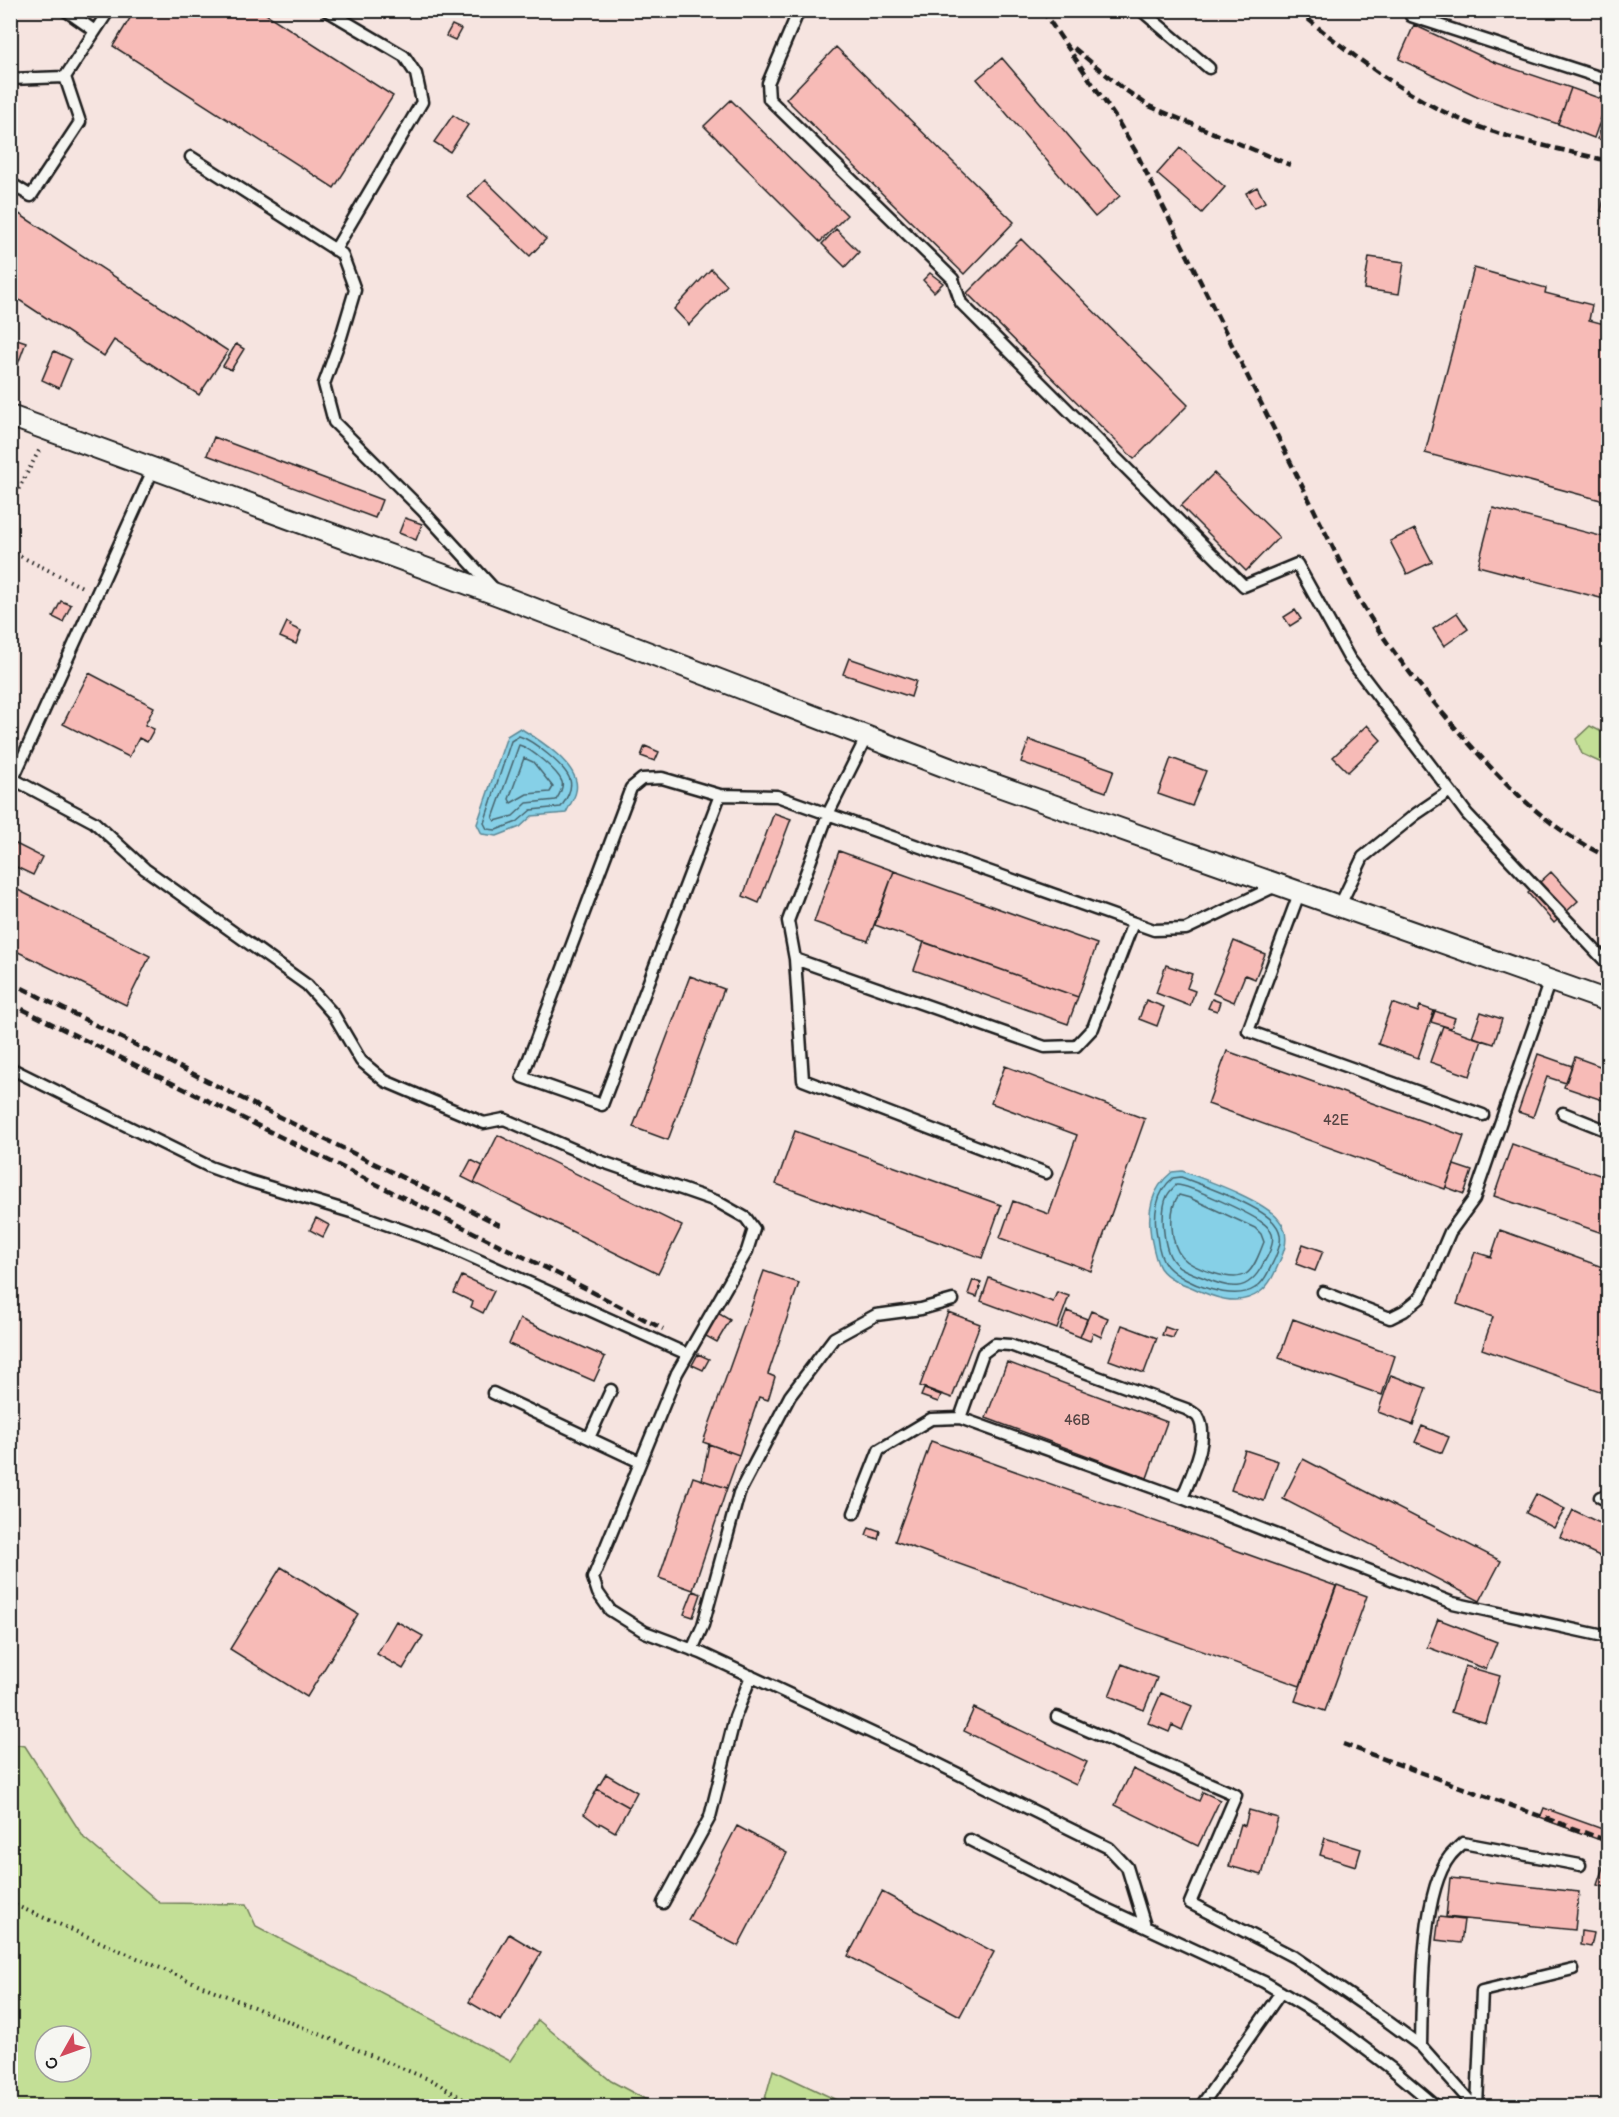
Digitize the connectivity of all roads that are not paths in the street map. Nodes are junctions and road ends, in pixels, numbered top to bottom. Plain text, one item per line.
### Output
1 (65, 10) edge
2 (109, 10) edge
3 (326, 10) edge
4 (799, 10) edge
5 (1141, 10) edge
6 (1413, 10) edge
7 (95, 31) junction
8 (1209, 68) dead end
9 (65, 77) junction
10 (10, 79) edge
11 (1608, 80) edge
12 (191, 157) dead end
13 (10, 183) edge
14 (335, 250) junction
15 (10, 416) edge
16 (153, 470) junction
17 (501, 596) junction
18 (867, 736) junction
19 (12, 779) edge
20 (1450, 791) junction
21 (720, 795) junction
22 (828, 813) junction
23 (1281, 884) junction
24 (1300, 891) junction
25 (1340, 905) junction
26 (1133, 923) junction
27 (795, 959) junction
28 (1608, 964) edge
29 (1550, 980) junction
30 (1608, 1000) edge
31 (10, 1068) edge
32 (1563, 1113) dead end
33 (1483, 1115) dead end
34 (1608, 1131) edge
35 (1046, 1173) dead end
36 (1323, 1292) dead end
37 (953, 1300) dead end
38 (687, 1354) junction
39 (611, 1390) dead end
40 (493, 1393) dead end
41 (960, 1418) junction
42 (589, 1438) junction
43 (640, 1462) junction
44 (1182, 1498) junction
45 (854, 1513) dead end
46 (1608, 1637) edge
47 (692, 1650) junction
48 (751, 1676) junction
49 (1057, 1717) dead end
50 (970, 1840) dead end
51 (1580, 1865) dead end
52 (663, 1902) dead end
53 (1145, 1926) junction
54 (1573, 1969) dead end
55 (1281, 1992) junction
56 (1421, 2046) junction
57 (1201, 2106) edge
58 (1436, 2106) edge
59 (1476, 2106) edge

1 - 7 lane
2 - 7 lane
3 - 14 lane
4 - 20 lane
5 - 8 lane
6 - 11 lane
7 - 9 lane
9 - 10 lane
9 - 13 lane
12 - 14 lane
14 - 17 lane
15 - 16 street
16 - 17 street
16 - 19 lane
17 - 18 street
18 - 22 lane
18 - 23 street
19 - 38 lane
20 - 25 lane
20 - 28 lane
21 - 21 lane
21 - 22 lane
22 - 26 lane
22 - 27 lane
23 - 24 street
23 - 26 lane
24 - 25 street
24 - 33 lane
25 - 29 street
26 - 27 lane
27 - 35 lane
29 - 30 street
29 - 36 lane
31 - 38 lane
32 - 34 lane
37 - 47 lane
38 - 43 lane
39 - 42 lane
40 - 42 lane
41 - 44 lane
41 - 44 lane
41 - 45 lane
42 - 43 lane
43 - 47 lane
44 - 46 lane
47 - 48 lane
48 - 52 lane
48 - 53 lane
49 - 56 lane
50 - 53 lane
51 - 56 lane
53 - 55 lane
54 - 59 lane
55 - 57 lane
55 - 58 lane
56 - 59 lane

